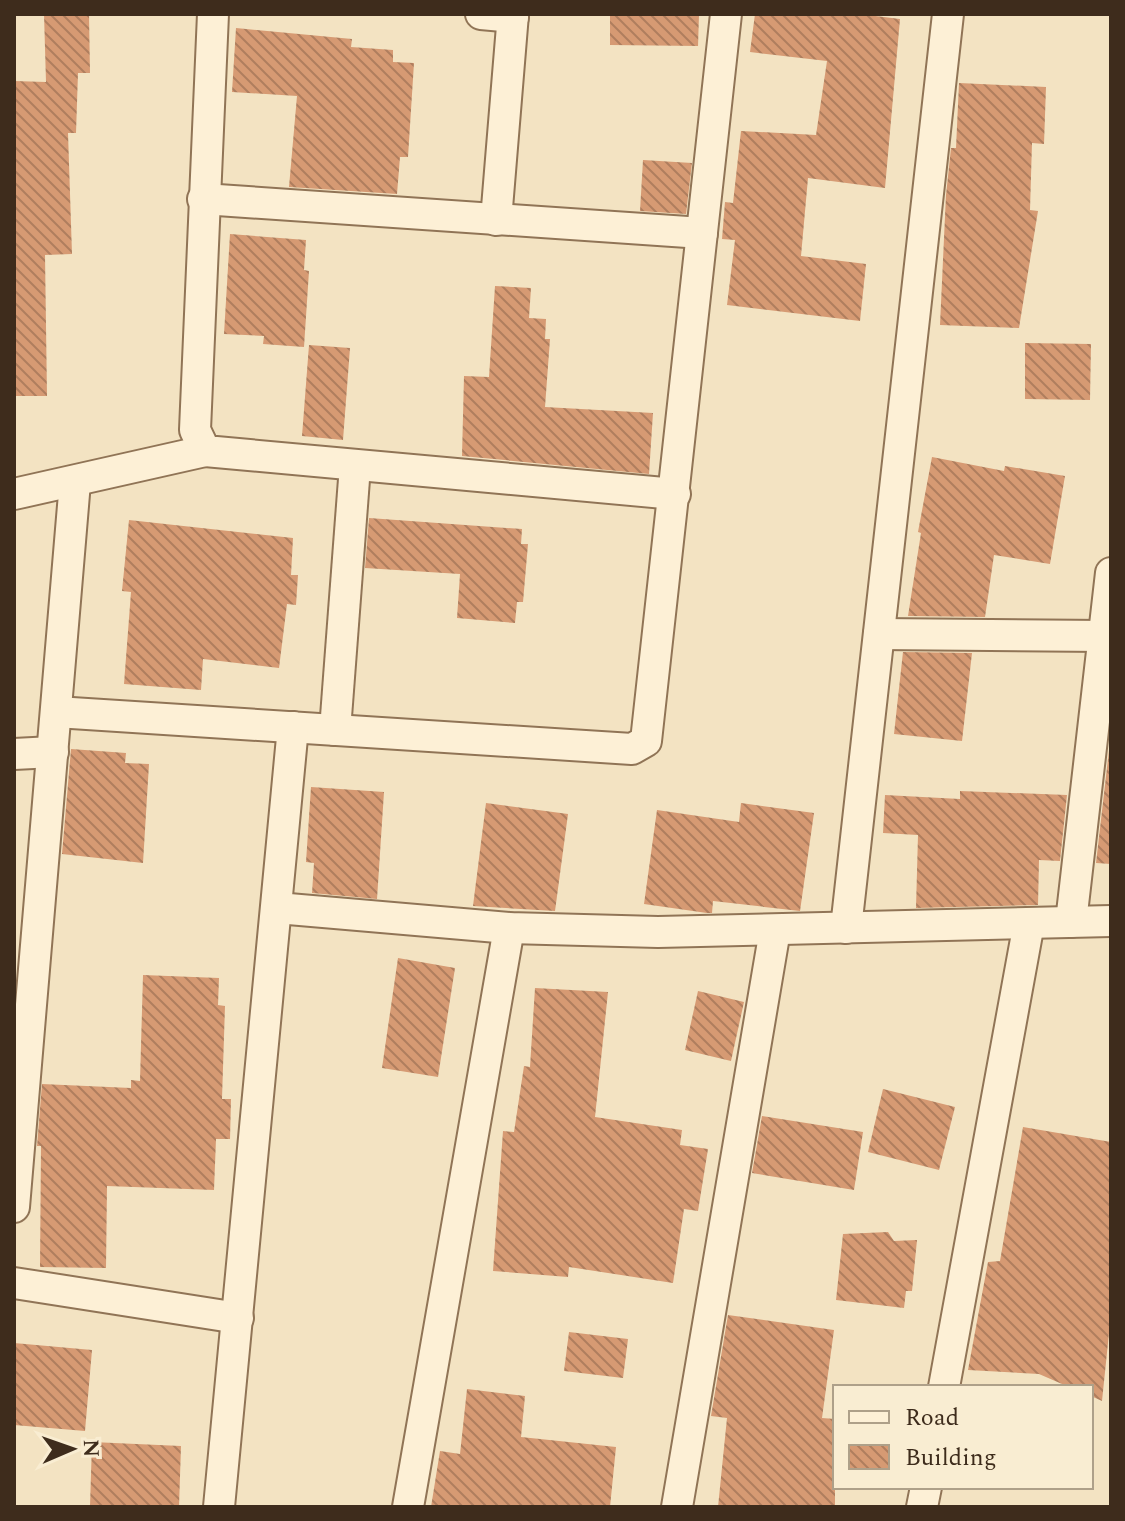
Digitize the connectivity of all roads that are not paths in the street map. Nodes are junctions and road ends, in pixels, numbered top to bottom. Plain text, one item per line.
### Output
1 (213, 14) edge
2 (481, 14) edge
3 (726, 14) edge
4 (948, 14) edge
5 (513, 15) edge
6 (203, 199) junction
7 (496, 220) junction
8 (702, 233) junction
9 (205, 451) junction
10 (355, 466) junction
11 (75, 482) junction
12 (14, 494) edge
13 (675, 494) junction
14 (1111, 573) edge
15 (879, 634) junction
16 (1104, 636) junction
17 (56, 712) junction
18 (293, 727) junction
19 (335, 730) junction
20 (53, 752) junction
21 (14, 754) edge
22 (277, 908) junction
23 (1111, 921) edge
24 (1071, 922) junction
25 (1029, 923) junction
26 (509, 928) junction
27 (846, 928) junction
28 (775, 930) junction
29 (14, 1207) edge
30 (14, 1283) edge
31 (238, 1318) junction
32 (944, 1385) edge
33 (219, 1507) edge
34 (408, 1507) edge
35 (677, 1507) edge

1 - 6 street
2 - 5 street
3 - 8 street
4 - 15 street
5 - 7 street
6 - 7 street
6 - 9 street
7 - 8 street
8 - 13 street
9 - 10 street
9 - 11 street
10 - 13 street
10 - 19 street
11 - 12 street
11 - 17 street
13 - 19 street
14 - 16 street
15 - 16 street
15 - 27 street
16 - 24 street
17 - 18 street
17 - 20 street
18 - 19 street
18 - 22 street
20 - 21 street
20 - 29 street
22 - 26 street
22 - 31 street
23 - 24 street
24 - 25 street
25 - 27 street
25 - 32 street
26 - 28 street
26 - 34 street
27 - 28 street
28 - 35 street
30 - 31 street
31 - 33 street

